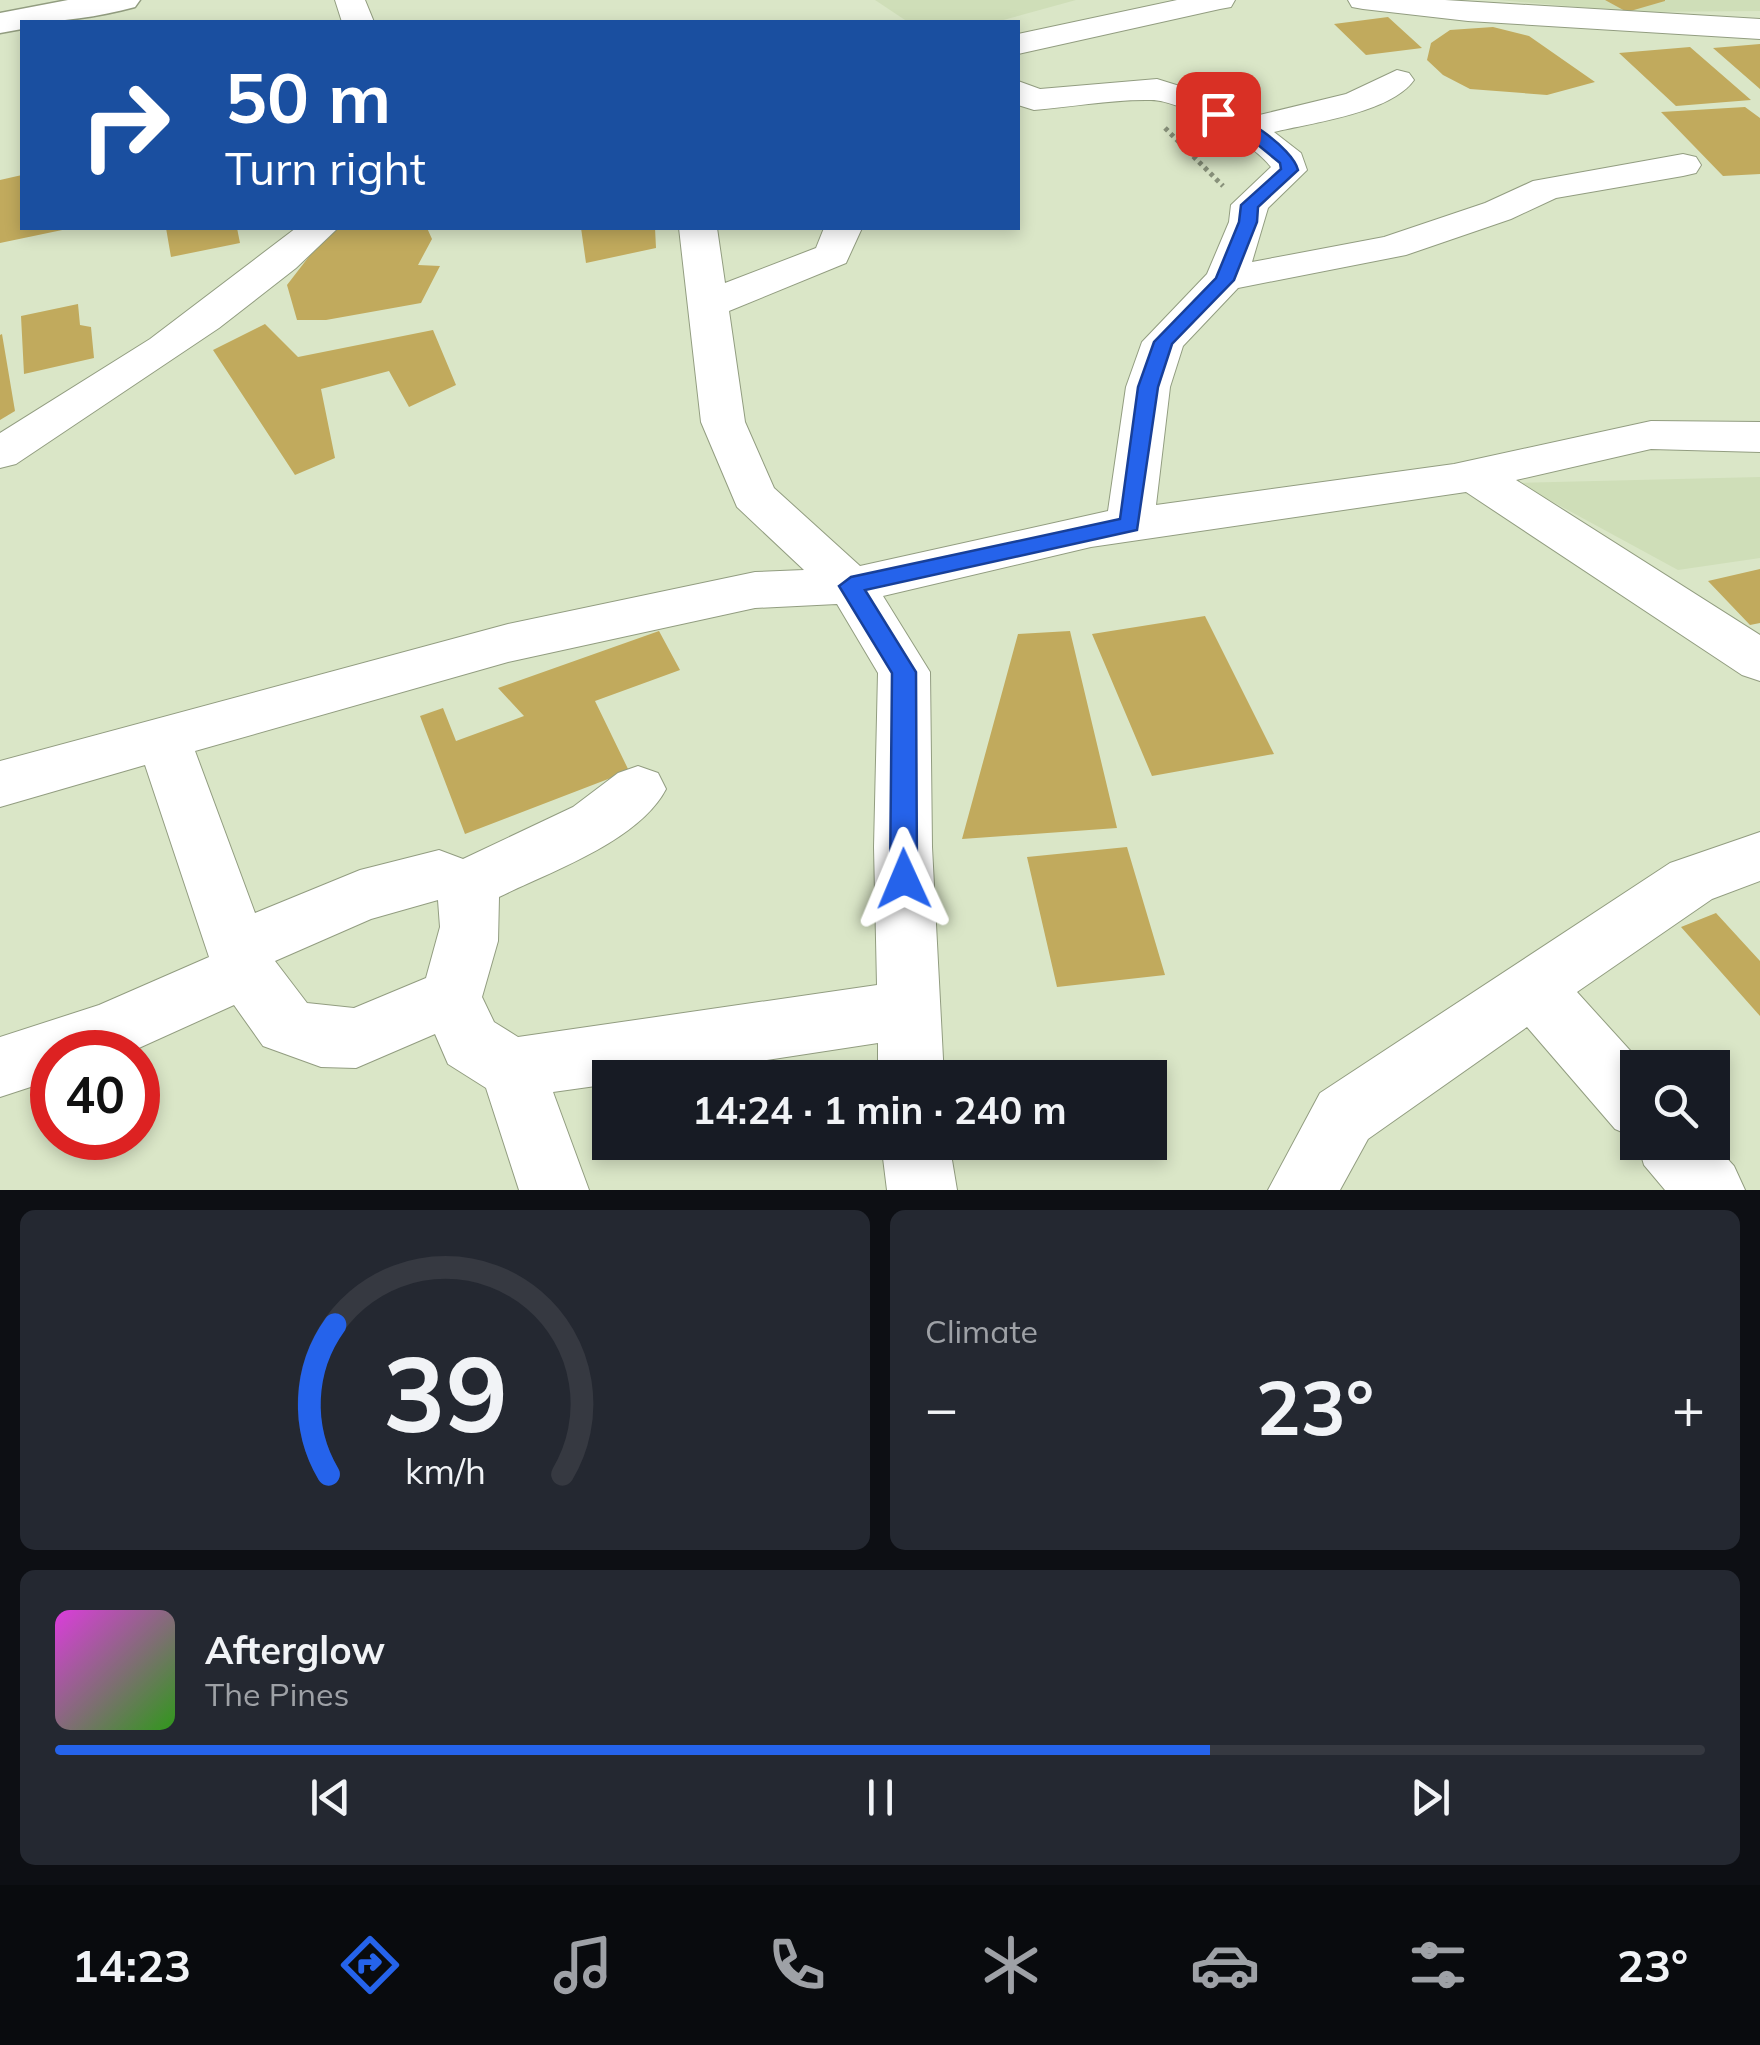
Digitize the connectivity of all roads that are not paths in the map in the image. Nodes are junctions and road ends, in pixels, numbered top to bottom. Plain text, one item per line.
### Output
1 (46, 0) edge
2 (123, 0) edge
3 (1220, 0) edge
4 (1362, 0) edge
5 (1479, 7) edge
6 (0, 8) edge
7 (0, 23) edge
8 (1760, 29) edge
9 (1020, 44) edge
10 (1397, 80) dead end
11 (1020, 92) edge
12 (1247, 128) junction
13 (1683, 165) dead end
14 (316, 230) edge
15 (698, 230) edge
16 (842, 230) edge
17 (1225, 280) junction
18 (708, 305) junction
19 (1760, 437) edge
20 (0, 453) edge
21 (1474, 475) junction
22 (1130, 525) junction
23 (851, 586) junction
24 (1760, 661) edge
25 (164, 741) junction
26 (0, 784) edge
27 (638, 789) dead end
28 (1760, 856) edge
29 (466, 885) junction
30 (241, 960) junction
31 (1533, 988) junction
32 (451, 997) junction
33 (909, 1008) junction
34 (910, 1060) edge
35 (0, 1067) edge
36 (512, 1068) junction
37 (1620, 1087) edge
38 (918, 1160) edge
39 (1684, 1160) edge
40 (554, 1190) edge
41 (922, 1190) edge
42 (1302, 1190) edge
43 (1710, 1190) edge

1 - 6 main road
2 - 7 main road
3 - 9 street
4 - 5 street
5 - 8 street
10 - 12 street
11 - 12 street
12 - 17 street
13 - 17 street
14 - 20 street
15 - 18 street
16 - 18 street
17 - 22 street
18 - 23 street
19 - 21 street
21 - 22 street
21 - 24 street
22 - 23 street
23 - 25 street
23 - 33 street
25 - 26 street
25 - 30 street
27 - 29 street
28 - 31 street
29 - 30 street
29 - 32 street
30 - 32 street
30 - 35 street
31 - 37 street
31 - 42 street
32 - 36 street
33 - 34 street
33 - 36 street
36 - 40 street
38 - 41 street
39 - 43 street

